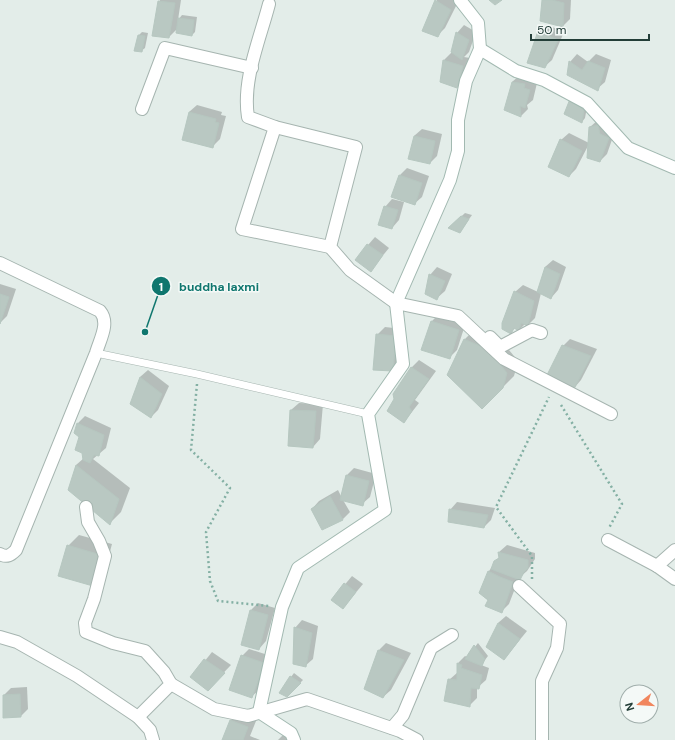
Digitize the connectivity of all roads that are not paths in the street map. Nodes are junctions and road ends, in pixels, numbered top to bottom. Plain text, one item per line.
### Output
1 (460, 0) edge
2 (269, 4) dead end
3 (480, 49) junction
4 (252, 68) junction
5 (142, 109) dead end
6 (275, 127) junction
7 (675, 168) edge
8 (330, 247) junction
9 (0, 263) edge
10 (396, 303) junction
11 (458, 316) junction
12 (541, 333) dead end
13 (96, 353) junction
14 (368, 414) junction
15 (611, 414) dead end
16 (86, 507) dead end
17 (608, 540) road end
18 (675, 550) edge
19 (0, 554) edge
20 (656, 566) junction
21 (675, 579) edge
22 (519, 586) dead end
23 (452, 635) dead end
24 (0, 637) edge
25 (171, 684) junction
26 (259, 712) junction
27 (138, 717) junction
28 (392, 728) junction
29 (153, 740) edge
30 (294, 740) edge
31 (417, 740) edge
32 (542, 740) edge

1 - 3 street
2 - 4 street
3 - 7 street
3 - 10 street
4 - 5 street
4 - 6 street
6 - 8 street
6 - 8 street
8 - 10 street
9 - 13 street
10 - 11 street
10 - 14 street
11 - 12 street
11 - 15 street
13 - 14 lane
13 - 19 street
14 - 26 street
16 - 25 street
17 - 20 street
18 - 20 street
20 - 21 street
22 - 32 street
23 - 28 street
24 - 27 street
25 - 26 street
25 - 27 street
26 - 28 street
26 - 30 street
27 - 29 street
28 - 31 street

